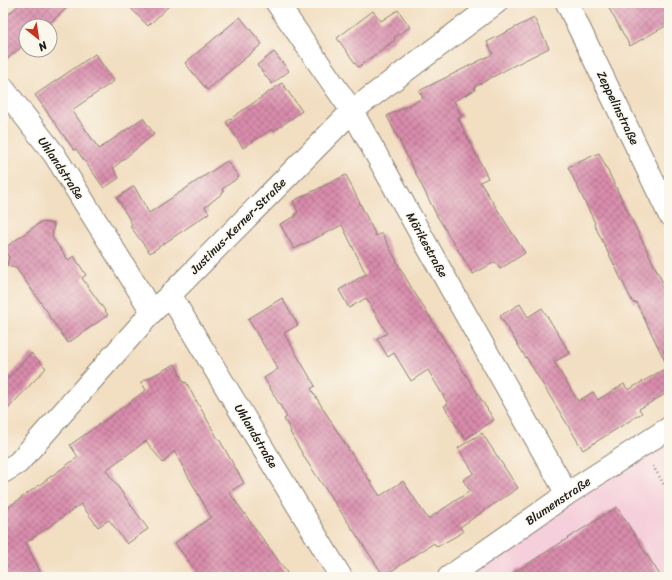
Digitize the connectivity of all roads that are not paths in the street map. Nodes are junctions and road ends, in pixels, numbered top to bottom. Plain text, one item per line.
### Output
1 (277, 3) edge
2 (496, 3) edge
3 (568, 3) edge
4 (3, 88) edge
5 (352, 110) junction
6 (669, 214) edge
7 (170, 294) junction
8 (152, 312) junction
9 (669, 428) edge
10 (3, 472) edge
11 (567, 494) junction
12 (341, 577) edge
13 (449, 577) edge

1 - 5 street, Mörikestraße
2 - 5 street, Justinus-Kerner-Straße
3 - 6 street, Zeppelinstraße
4 - 8 street, Uhlandstraße
5 - 7 street, Justinus-Kerner-Straße
5 - 11 street, Mörikestraße
7 - 8 street, Justinus-Kerner-Straße
7 - 12 street, Uhlandstraße
8 - 10 street, Justinus-Kerner-Straße
9 - 11 street, Blumenstraße
11 - 13 street, Blumenstraße

